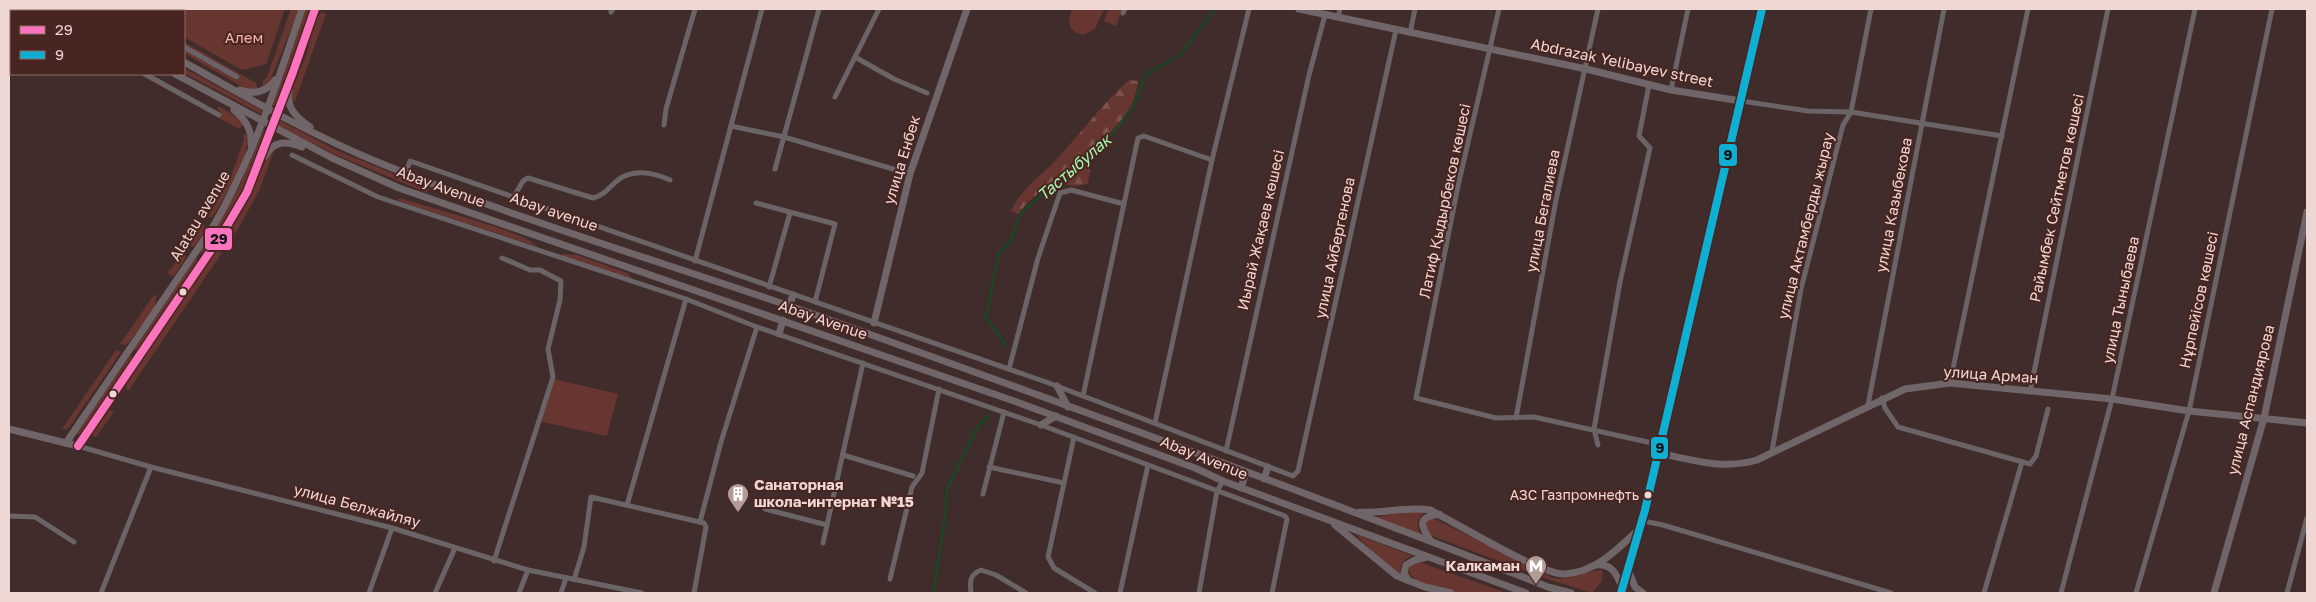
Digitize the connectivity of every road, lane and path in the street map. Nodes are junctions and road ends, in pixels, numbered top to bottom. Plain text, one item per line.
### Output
1 (302, 9) edge
2 (315, 9) edge
3 (695, 9) edge
4 (762, 9) edge
5 (819, 9) edge
6 (879, 9) edge
7 (967, 9) edge
8 (1249, 9) edge
9 (1298, 9) edge
10 (1415, 9) edge
11 (1499, 9) edge
12 (1598, 9) edge
13 (1688, 9) edge
14 (1762, 9) edge
15 (1872, 9) edge
16 (1944, 9) edge
17 (2028, 9) edge
18 (2108, 9) edge
19 (2195, 9) edge
20 (2272, 9) edge
21 (1339, 13) edge
22 (1325, 15) junction
23 (1396, 30) junction
24 (1410, 33) junction
25 (185, 48) edge
26 (1490, 49) junction
27 (855, 57) junction
28 (185, 63) edge
29 (282, 67) junction
30 (1586, 69) junction
31 (293, 72) junction
32 (147, 75) edge
33 (177, 75) edge
34 (236, 77) dead end
35 (1649, 85) junction
36 (228, 86) junction
37 (1671, 90) junction
38 (927, 93) dead end
39 (835, 97) dead end
40 (220, 99) junction
41 (1741, 101) junction
42 (267, 108) junction
43 (1850, 112) junction
44 (277, 114) junction
45 (219, 115) dead end
46 (262, 122) junction
47 (1922, 124) junction
48 (664, 125) dead end
49 (731, 126) junction
50 (272, 127) junction
51 (2002, 136) junction
52 (784, 137) junction
53 (338, 145) junction
54 (292, 155) dead end
55 (332, 158) junction
56 (1212, 160) junction
57 (246, 163) junction
58 (258, 167) junction
59 (775, 169) dead end
60 (406, 173) junction
61 (910, 174) junction
62 (670, 180) dead end
63 (439, 186) junction
64 (516, 192) dead end
65 (434, 200) junction
66 (756, 202) dead end
67 (1124, 204) junction
68 (2307, 212) edge
69 (790, 213) junction
70 (194, 254) junction
71 (502, 258) dead end
72 (205, 260) junction
73 (696, 261) junction
74 (769, 286) junction
75 (793, 295) junction
76 (686, 300) junction
77 (815, 302) junction
78 (789, 306) junction
79 (783, 320) junction
80 (874, 323) junction
81 (757, 327) junction
82 (779, 334) junction
83 (872, 336) joint
84 (129, 351) junction
85 (139, 356) junction
86 (864, 363) junction
87 (1009, 369) junction
88 (1950, 384) junction
89 (1057, 386) junction
90 (939, 389) junction
91 (2030, 392) junction
92 (1083, 396) junction
93 (1882, 398) junction
94 (2112, 398) junction
95 (1868, 405) junction
96 (1068, 407) junction
97 (2048, 409) dead end
98 (2189, 411) junction
99 (1004, 412) junction
100 (1056, 416) junction
101 (1516, 418) junction
102 (2264, 418) junction
103 (1155, 423) junction
104 (2307, 423) edge
105 (1042, 425) junction
106 (9, 429) edge
107 (1594, 429) junction
108 (1074, 437) junction
109 (66, 443) junction
110 (1598, 445) dead end
111 (1661, 445) junction
112 (78, 446) junction
113 (1772, 450) junction
114 (1226, 451) junction
115 (1658, 453) junction
116 (842, 456) junction
117 (2022, 462) junction
118 (1148, 465) junction
119 (152, 467) junction
120 (990, 467) junction
121 (1268, 467) junction
122 (1246, 472) junction
123 (913, 476) dead end
124 (1264, 479) junction
125 (1222, 481) junction
126 (1064, 483) junction
127 (1241, 488) junction
128 (1217, 492) junction
129 (982, 494) dead end
130 (1258, 494) junction
131 (1254, 503) junction
132 (626, 505) junction
133 (765, 509) dead end
134 (1352, 512) junction
135 (1439, 514) junction
136 (9, 516) edge
137 (1326, 518) junction
138 (2307, 518) edge
139 (700, 522) junction
140 (1642, 524) junction
141 (828, 525) junction
142 (392, 528) junction
143 (74, 542) dead end
144 (1431, 542) junction
145 (823, 543) dead end
146 (455, 548) junction
147 (1427, 558) junction
148 (494, 561) junction
149 (1593, 566) junction
150 (1627, 567) junction
151 (528, 570) junction
152 (566, 578) junction
153 (890, 579) dead end
154 (574, 580) junction
155 (1408, 580) junction
156 (1622, 590) edge
157 (101, 593) edge
158 (369, 593) edge
159 (435, 593) edge
160 (519, 593) edge
161 (561, 593) edge
162 (640, 593) edge
163 (694, 593) edge
164 (971, 593) edge
165 (1026, 593) edge
166 (1095, 593) edge
167 (1120, 593) edge
168 (1199, 593) edge
169 (1272, 593) edge
170 (1451, 593) edge
171 (1526, 593) edge
172 (1571, 593) edge
173 (1643, 593) edge
174 (1891, 593) edge
175 (1984, 593) edge
176 (2061, 593) edge
177 (2136, 593) edge
178 (2214, 593) edge
179 (2287, 593) edge

1 - 29 main road, Alatau avenue
2 - 31 main road, Alatau avenue
3 - 48 street
4 - 49 street
5 - 52 street
6 - 27 street
7 - 61 main road, улица Енбек
8 - 56 street
9 - 22 main road, Abdrazak Yelibayev street
10 - 24 street
11 - 26 street, Латиф Қыдырбеков көшесі
12 - 30 street, улица Бегалиева
13 - 37 street
14 - 41 main road
15 - 43 street, улица Актамберды жырау
16 - 47 street, улица Казыбекова
17 - 51 street
18 - 91 street, Райымбек Сейтметов көшесі
19 - 94 street, улица Тыныбаева
20 - 98 street, Нұрпейісов көшесі
21 - 22 main road, Abdrazak Yelibayev street
21 - 23 main road, Abdrazak Yelibayev street
22 - 114 street, Иырай Жақаев көшесі
23 - 24 main road, Abdrazak Yelibayev street
23 - 121 street, улица Айбергенова
24 - 26 main road, Abdrazak Yelibayev street
25 - 34 street
26 - 30 main road, Abdrazak Yelibayev street
26 - 101 street, Латиф Қыдырбеков көшесі
27 - 38 street
27 - 39 street
28 - 36 main road, Abay avenue
29 - 36 main road
29 - 42 main road, Alatau avenue
30 - 35 main road, Abdrazak Yelibayev street
30 - 101 street, улица Бегалиева
31 - 44 main road, Alatau avenue
31 - 53 main road
32 - 45 street
33 - 40 main road, Abay Avenue
35 - 37 main road, Abdrazak Yelibayev street
35 - 107 street
36 - 42 main road, Abay avenue
37 - 41 main road, Abdrazak Yelibayev street
40 - 46 main road, Abay Avenue
40 - 57 main road
41 - 43 street, Abdrazak Yelibayev street
41 - 111 main road
42 - 44 main road, Abay avenue
42 - 46 main road, Alatau avenue
43 - 47 street, Abdrazak Yelibayev street
43 - 113 street, улица Актамберды жырау
44 - 50 main road, Alatau avenue
44 - 53 main road, Abay avenue
46 - 50 main road, Abay Avenue
46 - 57 main road, Alatau avenue
47 - 51 street, Abdrazak Yelibayev street
47 - 95 street, улица Казыбекова
49 - 52 street
49 - 73 street
50 - 55 main road, Abay Avenue
50 - 58 main road, Alatau avenue
51 - 88 street
52 - 59 street
52 - 61 street
53 - 60 main road, Abay avenue
54 - 76 street
55 - 58 main road
55 - 65 main road, Abay Avenue
56 - 67 street
56 - 103 street
57 - 70 main road, Alatau avenue
58 - 72 main road, Alatau avenue
60 - 63 main road, Abay avenue
60 - 73 street
61 - 80 main road, улица Енбек
62 - 64 street
63 - 65 main road
63 - 78 main road, Abay avenue
65 - 79 main road, Abay Avenue
66 - 69 street
67 - 87 street
67 - 92 street
68 - 102 main road, улица Аспандиярова
69 - 74 street
69 - 77 street
70 - 72 main road
70 - 84 main road, Alatau avenue
71 - 148 street
72 - 85 main road, Alatau avenue
73 - 74 street
74 - 75 street
75 - 77 street
75 - 78 main road
76 - 81 street
76 - 132 street
77 - 80 street
78 - 83 main road, Abay avenue
79 - 82 main road
79 - 100 main road, Abay Avenue
80 - 87 street
81 - 82 street
81 - 139 street
82 - 86 street
83 - 96 main road, Abay Avenue
84 - 85 main road
84 - 109 main road, Alatau avenue
85 - 112 main road, Alatau avenue
86 - 90 street
86 - 116 street
87 - 89 street
88 - 91 main road, улица Арман
88 - 93 main road, улица Арман
89 - 92 street
89 - 96 main road
90 - 99 street
90 - 153 street
91 - 94 main road, улица Арман
92 - 103 street
93 - 95 main road, улица Арман
93 - 117 street
94 - 98 main road, улица Арман
94 - 176 street, улица Тыныбаева
95 - 113 main road, улица Арман
96 - 122 main road, Abay Avenue
97 - 117 street
98 - 102 main road, улица Арман
98 - 177 street, Нұрпейісов көшесі
99 - 105 street
99 - 120 street
100 - 105 main road
100 - 125 main road, Abay Avenue
101 - 107 street
102 - 104 main road, улица Арман
102 - 178 main road, улица Аспандиярова
103 - 114 street
105 - 108 street
106 - 109 main road, улица Белжайляу
107 - 110 street
107 - 111 street
108 - 118 street
108 - 126 street
109 - 112 main road, улица Белжайляу
111 - 115 main road
112 - 119 street, улица Белжайляу
113 - 115 main road, улица Арман
114 - 121 street
115 - 140 main road
116 - 123 street
116 - 141 street
117 - 175 street
118 - 128 street
118 - 167 street
119 - 142 street, улица Белжайляу
119 - 157 street
120 - 126 street
120 - 129 street
121 - 124 main road
122 - 124 main road, Abay Avenue
122 - 127 main road
124 - 134 main road, Abay Avenue
125 - 127 main road, Abay Avenue
125 - 128 street
126 - 166 street
127 - 130 main road, Abay Avenue
128 - 131 street
128 - 168 street
130 - 131 street
130 - 137 main road, Abay Avenue
131 - 169 street
132 - 139 street
132 - 154 street
133 - 141 street
134 - 135 main road
134 - 144 main road, Abay Avenue
135 - 144 main road
135 - 149 main road
136 - 143 street
137 - 147 main road, Abay Avenue
137 - 155 main road
138 - 179 street
139 - 163 street
140 - 149 main road
140 - 150 main road
140 - 174 street
141 - 145 street
142 - 146 street, улица Белжайляу
142 - 158 street
144 - 172 main road, Abay Avenue
146 - 148 street, улица Белжайляу
146 - 159 street
147 - 155 main road
147 - 171 main road, Abay Avenue
148 - 151 street, улица Белжайляу
149 - 156 main road
150 - 156 main road
150 - 173 main road
151 - 152 street, улица Белжайляу
151 - 160 street
152 - 154 street, улица Белжайляу
152 - 161 street
154 - 162 street, улица Белжайляу
155 - 170 main road
164 - 165 street

